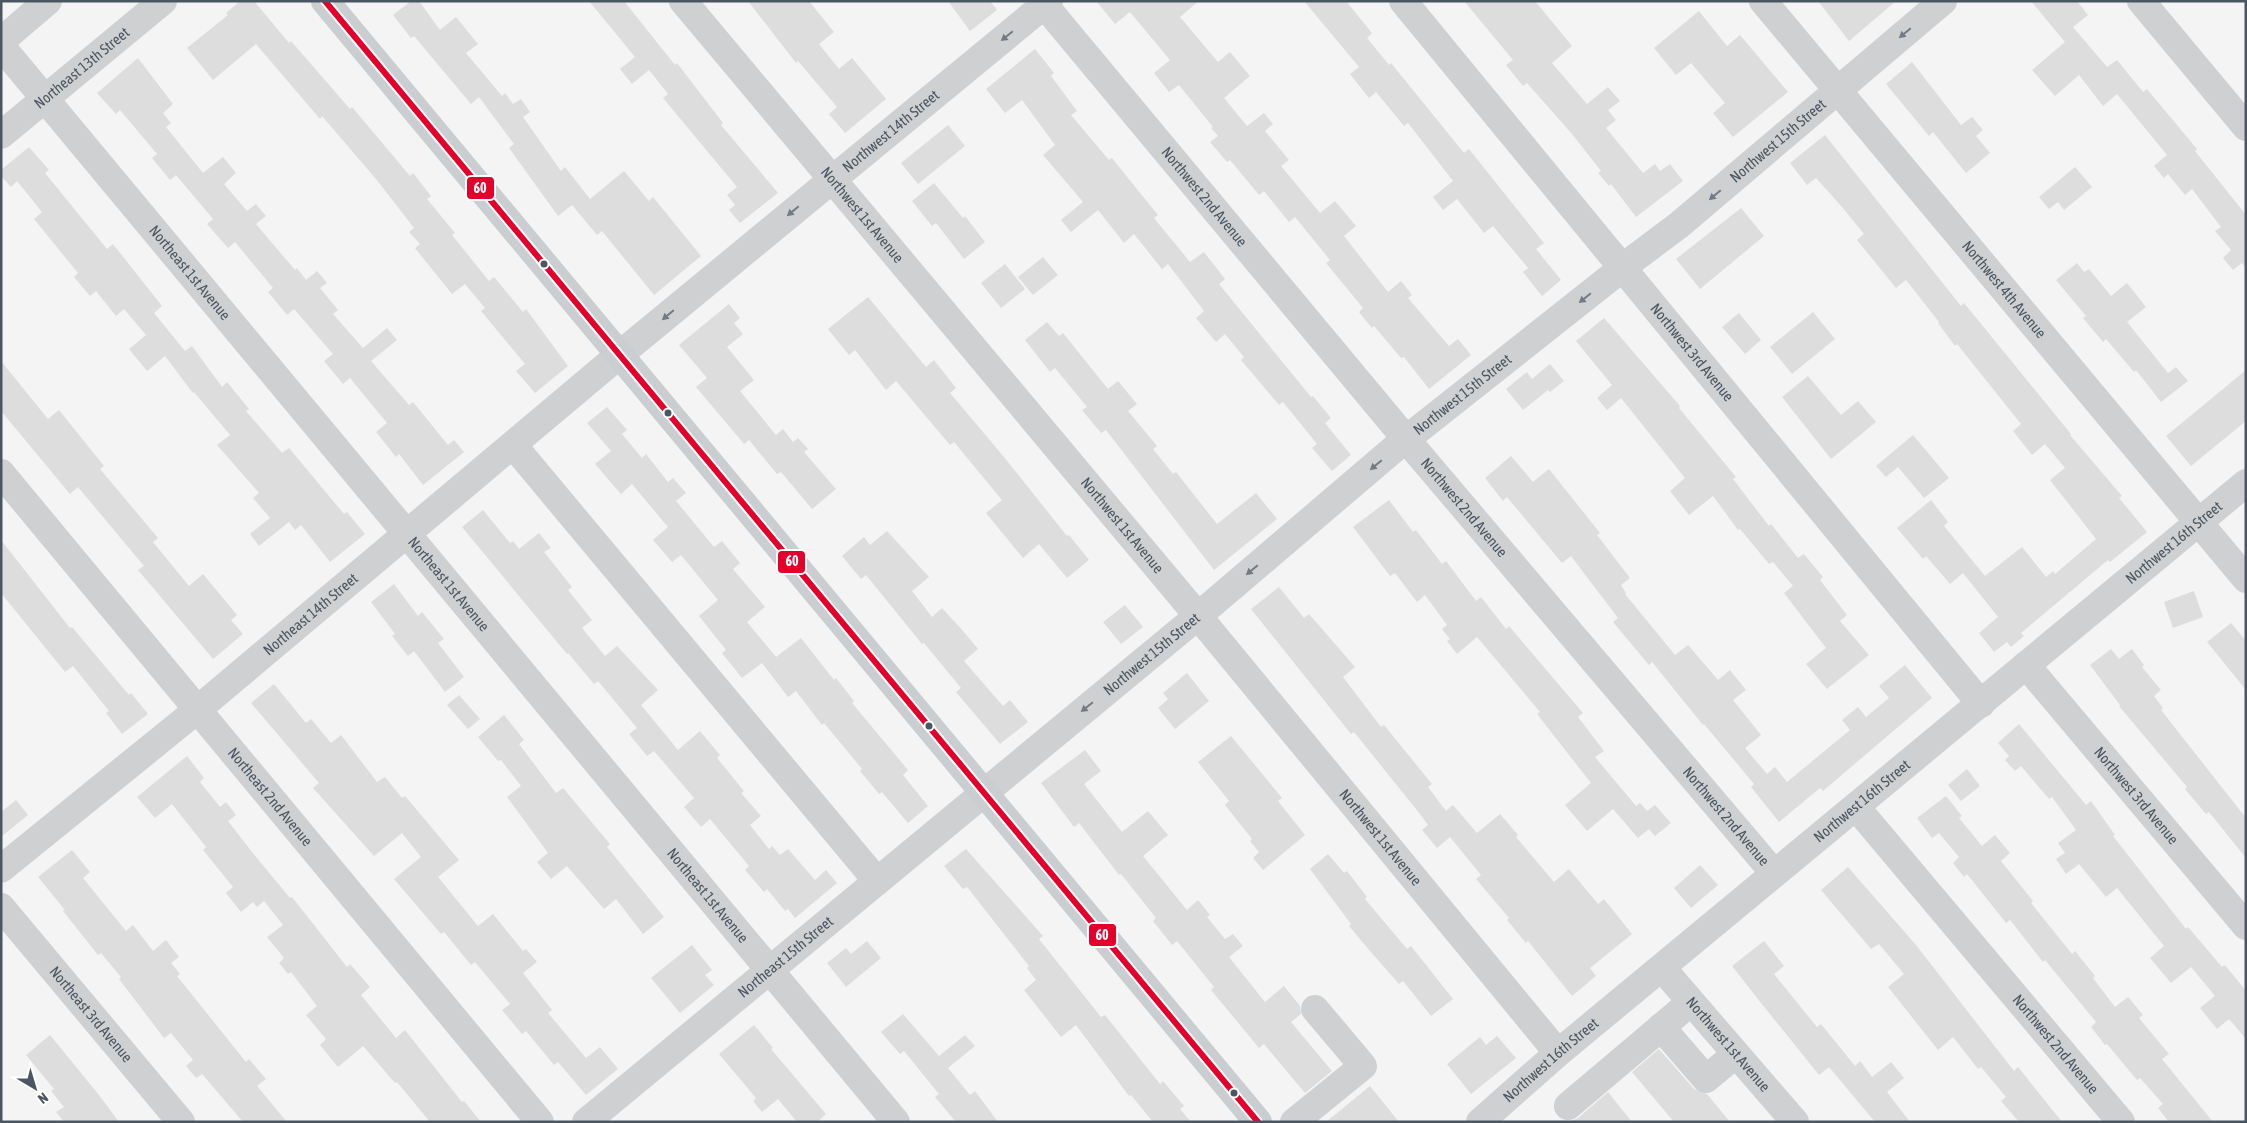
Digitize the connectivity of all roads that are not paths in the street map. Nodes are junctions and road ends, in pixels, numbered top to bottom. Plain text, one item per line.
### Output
1 (48, 1) edge
2 (163, 1) edge
3 (325, 1) edge
4 (683, 1) edge
5 (1403, 1) edge
6 (1763, 1) edge
7 (1943, 1) edge
8 (2141, 1) edge
9 (1045, 3) edge
10 (1, 41) edge
11 (1, 46) edge
12 (1837, 90) junction
13 (45, 98) junction
14 (2246, 127) edge
15 (1, 135) edge
16 (831, 180) junction
17 (1623, 267) junction
18 (618, 356) junction
19 (1408, 440) junction
20 (513, 444) junction
21 (1, 472) edge
22 (2246, 483) edge
23 (2199, 523) junction
24 (408, 533) junction
25 (2246, 579) edge
26 (1198, 616) junction
27 (2026, 665) junction
28 (1981, 704) junction
29 (197, 710) junction
30 (984, 791) junction
31 (1856, 806) junction
32 (1, 870) edge
33 (1774, 873) junction
34 (876, 881) junction
35 (1, 907) edge
36 (2246, 926) edge
37 (1662, 968) junction
38 (769, 971) junction
39 (1691, 1002) junction
40 (1315, 1009) dead end
41 (1661, 1027) junction
42 (1558, 1053) junction
43 (1736, 1054) junction
44 (1568, 1106) dead end
45 (181, 1122) edge
46 (540, 1122) edge
47 (586, 1122) edge
48 (896, 1122) edge
49 (1258, 1122) edge
50 (1294, 1122) edge
51 (1480, 1122) edge
52 (1795, 1122) edge
53 (2121, 1122) edge

1 - 10 street
2 - 13 street, Northeast 13th Street
3 - 18 main road
4 - 16 street, Northwest 1st Avenue
5 - 17 street, Northwest 3rd Avenue
6 - 12 street, Northwest 4th Avenue
7 -> 12 street, Northwest 15th Street
8 - 14 street
9 -> 16 street, Northwest 14th Street
9 - 19 street, Northwest 2nd Avenue
11 - 13 street, Northeast 1st Avenue
12 -> 17 street, Northwest 15th Street
12 - 23 street, Northwest 4th Avenue
13 - 15 street, Northeast 13th Street
13 - 24 street, Northeast 1st Avenue
16 -> 18 street, Northwest 14th Street
16 - 26 street, Northwest 1st Avenue
17 -> 19 street, Northwest 15th Street
17 - 28 street, Northwest 3rd Avenue
18 - 20 street, Northeast 14th Street
18 - 30 main road
19 -> 26 street, Northwest 15th Street
19 - 33 street, Northwest 2nd Avenue
20 - 24 street, Northeast 14th Street
20 - 34 street
21 - 29 street, Northeast 2nd Avenue
22 - 23 street, Northwest 16th Street
23 - 25 street, Northwest 4th Avenue
23 - 27 street, Northwest 16th Street
24 - 29 street, Northeast 14th Street
24 - 38 street, Northeast 1st Avenue
26 -> 30 street, Northwest 15th Street
26 - 42 street, Northwest 1st Avenue
27 - 28 street, Northwest 16th Street
27 - 36 street, Northwest 3rd Avenue
28 - 31 street, Northwest 16th Street
29 - 32 street, Northeast 14th Street
29 - 46 street, Northeast 2nd Avenue
30 - 34 street, Northeast 15th Street
30 - 49 main road
31 - 33 street, Northwest 16th Street
31 - 53 street, Northwest 2nd Avenue
33 - 37 street, Northwest 16th Street
34 - 38 street, Northeast 15th Street
35 - 45 street, Northeast 3rd Avenue
37 - 39 street, Northwest 1st Avenue
37 - 42 street, Northwest 16th Street
38 - 47 street, Northeast 15th Street
38 - 48 street, Northeast 1st Avenue
39 - 41 street
39 - 43 street, Northwest 1st Avenue
40 - 50 street
41 - 43 street
41 - 44 street
42 - 51 street, Northwest 16th Street
43 - 52 street, Northwest 1st Avenue

